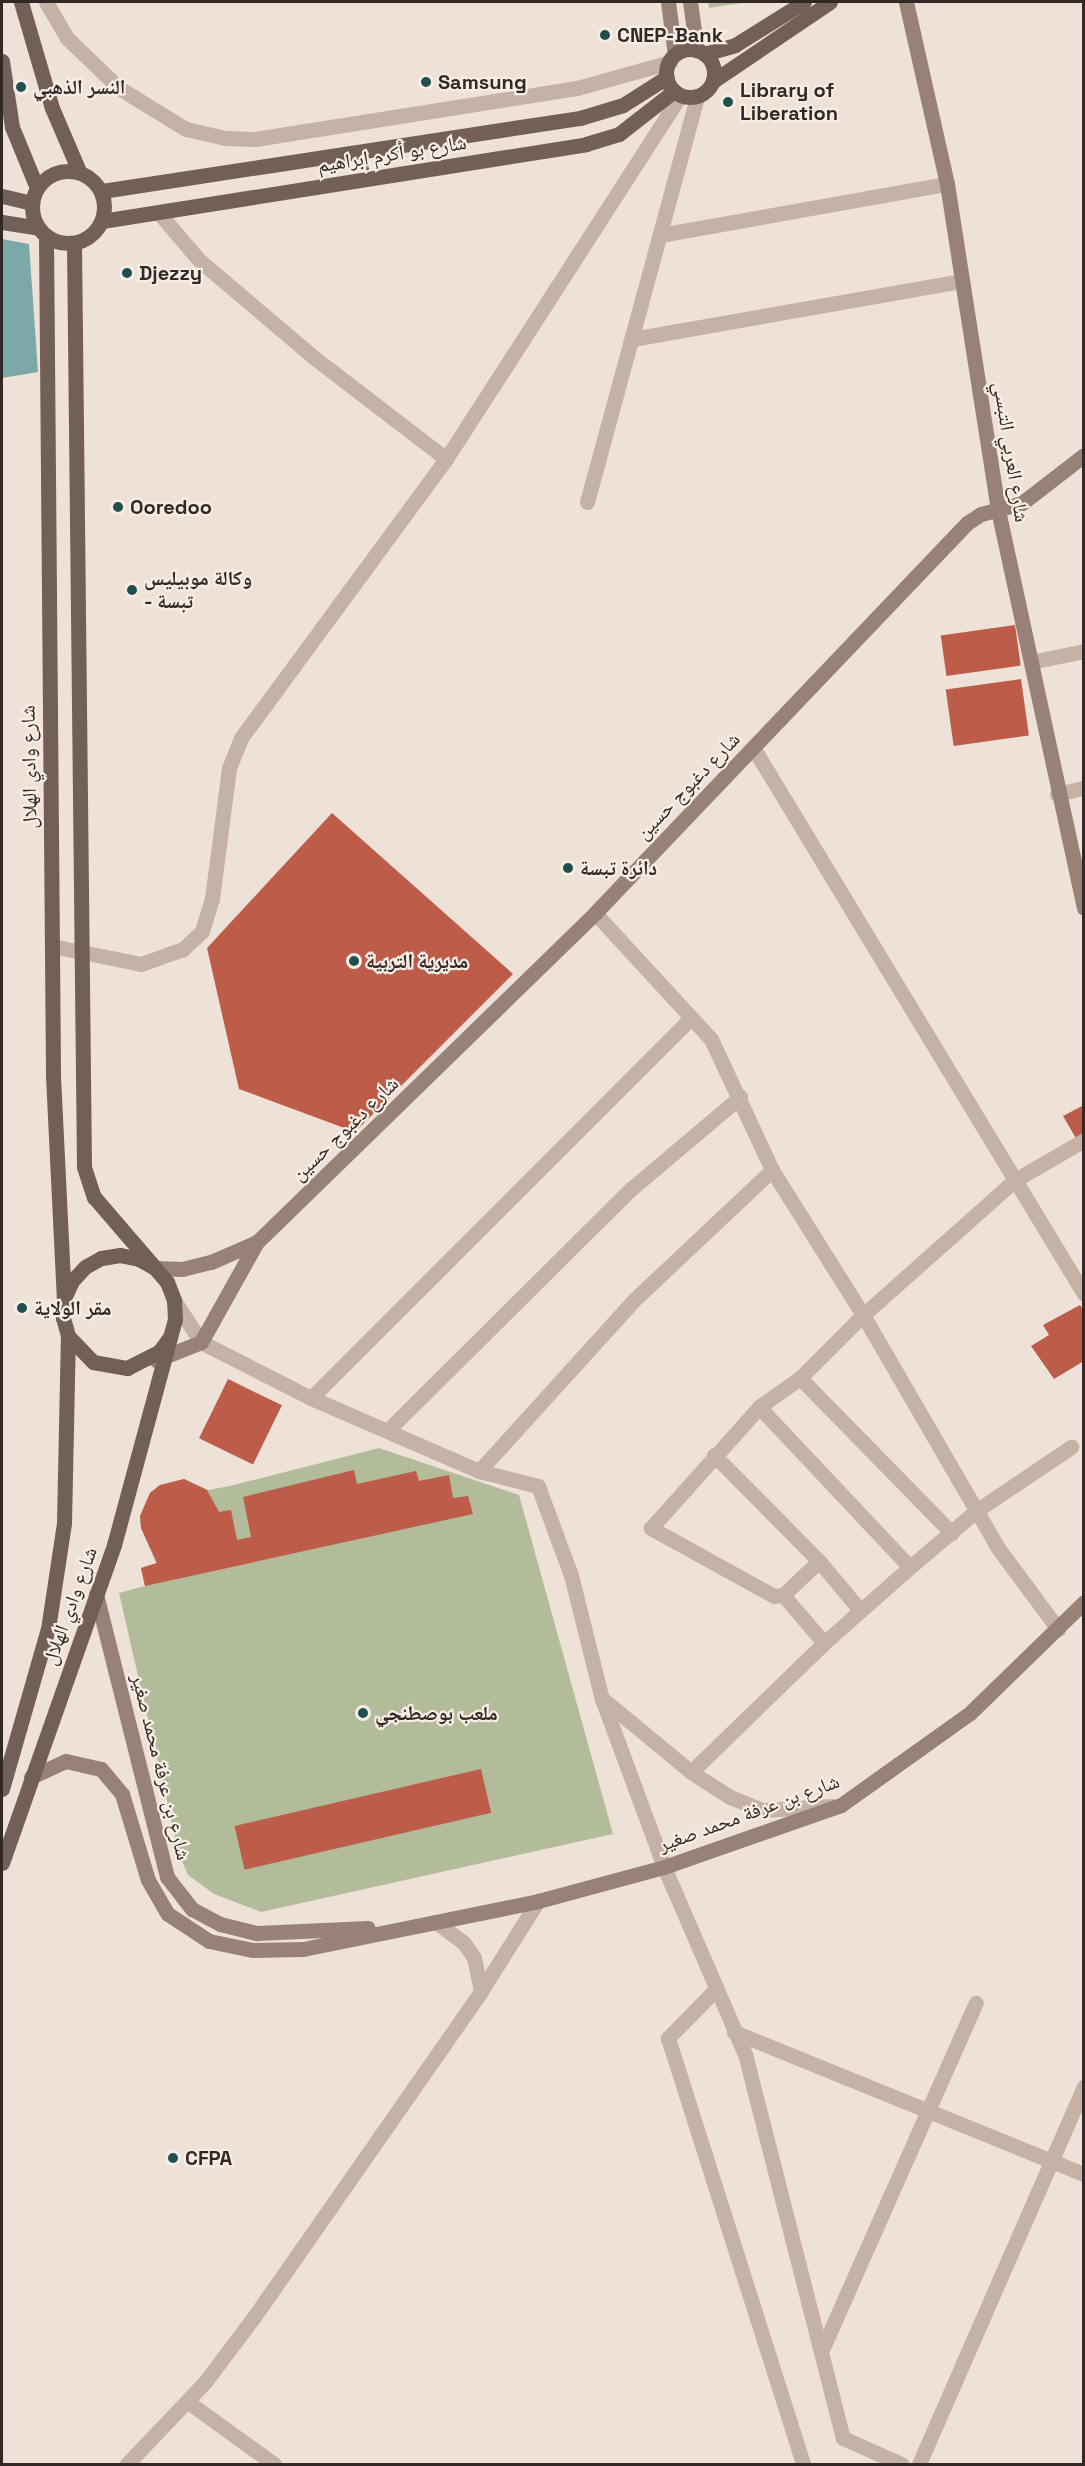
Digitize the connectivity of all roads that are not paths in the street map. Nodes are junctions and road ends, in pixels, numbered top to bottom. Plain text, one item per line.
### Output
1 (21, 2) edge
2 (46, 2) edge
3 (668, 2) edge
4 (690, 2) edge
5 (804, 2) edge
6 (831, 2) edge
7 (906, 2) edge
8 (701, 52) junction
9 (672, 58) junction
10 (2, 61) edge
11 (713, 81) junction
12 (680, 90) junction
13 (79, 171) junction
14 (947, 184) junction
15 (102, 191) junction
16 (2, 196) edge
17 (34, 196) junction
18 (158, 212) junction
19 (102, 221) junction
20 (2, 222) edge
21 (42, 232) junction
22 (660, 235) junction
23 (74, 243) junction
24 (962, 281) junction
25 (632, 339) junction
26 (1083, 455) edge
27 (446, 459) junction
28 (587, 502) dead end
29 (998, 510) junction
30 (1083, 651) edge
31 (1031, 662) junction
32 (754, 749) junction
33 (1083, 788) edge
34 (1057, 794) junction
35 (1083, 908) edge
36 (595, 913) junction
37 (52, 946) junction
38 (81, 952) junction
39 (691, 1018) junction
40 (740, 1097) junction
41 (1083, 1140) edge
42 (772, 1170) junction
43 (1015, 1180) junction
44 (257, 1242) junction
45 (155, 1268) junction
46 (1083, 1294) edge
47 (64, 1298) junction
48 (174, 1300) junction
49 (863, 1315) junction
50 (68, 1336) junction
51 (170, 1337) junction
52 (201, 1342) junction
53 (164, 1358) junction
54 (144, 1362) junction
55 (800, 1378) junction
56 (311, 1398) junction
57 (759, 1407) junction
58 (387, 1431) junction
59 (1071, 1447) dead end
60 (714, 1455) junction
61 (479, 1471) junction
62 (976, 1511) junction
63 (952, 1533) junction
64 (819, 1561) junction
65 (910, 1567) junction
66 (96, 1594) junction
67 (783, 1595) junction
68 (1083, 1602) edge
69 (860, 1610) junction
70 (1058, 1629) junction
71 (824, 1643) junction
72 (602, 1699) junction
73 (8, 1750) edge
74 (691, 1772) junction
75 (31, 1777) junction
76 (2, 1789) edge
77 (841, 1805) junction
78 (2, 1863) edge
79 (664, 1867) junction
80 (538, 1901) junction
81 (436, 1922) junction
82 (716, 1989) junction
83 (481, 1991) junction
84 (976, 2003) dead end
85 (734, 2032) junction
86 (1083, 2087) edge
87 (930, 2112) junction
88 (1051, 2161) junction
89 (1083, 2174) edge
90 (821, 2352) junction
91 (188, 2402) junction
92 (127, 2464) edge
93 (274, 2464) edge
94 (803, 2464) edge
95 (901, 2464) edge
96 (919, 2464) edge

1 - 13 main road
2 - 9 street, شارع بو أكرم إبراهيم
3 - 9 street
4 - 8 street
5 - 8 main road
6 - 11 main road
7 - 14 street, شارع العربي التبسي
8 - 9 main road
8 - 11 main road
9 - 12 main road
10 - 17 main road
11 - 12 main road
12 - 15 main road, شارع بو أكرم إبراهيم
12 - 18 main road, شارع بو أكرم إبراهيم
12 - 22 street
12 - 27 street
13 - 15 main road
13 - 17 main road
14 - 22 street
14 - 24 street, شارع العربي التبسي
15 - 19 main road
16 - 17 main road
17 - 21 main road
18 - 19 main road, شارع بو أكرم إبراهيم
18 - 27 street
19 - 23 main road
20 - 21 main road
21 - 23 main road
21 - 37 main road, شارع وادي الهلال
22 - 25 street
23 - 38 main road
24 - 25 street
24 - 29 street, شارع العربي التبسي
25 - 28 street
26 - 29 street, شارع دغبوج حسين
27 - 38 street
29 - 31 street, شارع العربي التبسي
29 - 32 street, شارع دغبوج حسين
30 - 31 street
31 - 34 street, شارع العربي التبسي
32 - 36 street, شارع دغبوج حسين
32 - 43 street
33 - 34 street
34 - 35 street, شارع العربي التبسي
36 - 39 street
36 - 44 street, شارع دغبوج حسين
37 - 38 street
37 - 47 main road, شارع وادي الهلال
38 - 45 main road
39 - 40 street
39 - 56 street
40 - 42 street
40 - 58 street
41 - 43 street
42 - 49 street
42 - 61 street
43 - 46 street
43 - 49 street
44 - 45 street
44 - 52 street
45 - 47 main road
45 - 48 main road
47 - 50 main road
48 - 51 main road
48 - 52 street
49 - 55 street
49 - 62 street
50 - 54 main road
50 - 73 main road, شارع وادي الهلال
51 - 53 main road, شارع وادي الهلال
51 - 54 main road
52 - 53 street
52 - 56 street
53 - 54 street
53 - 66 main road, شارع وادي الهلال
55 - 57 street
55 - 63 street
56 - 58 street
57 - 60 street
57 - 65 street
58 - 61 street
59 - 62 street
60 - 64 street
60 - 67 street
61 - 72 street
62 - 63 street
62 - 70 street
63 - 65 street
64 - 67 street
64 - 69 street
65 - 69 street
66 - 75 main road, شارع وادي الهلال
66 - 81 street, شارع بن عرفة محمد صغير
67 - 71 street
68 - 70 street, شارع بن عرفة محمد صغير
69 - 71 street
70 - 77 street, شارع بن عرفة محمد صغير
71 - 74 street
72 - 74 street
72 - 79 street
73 - 76 main road, شارع وادي الهلال
74 - 77 street
75 - 78 main road, شارع وادي الهلال
75 - 81 street, شارع بن عرفة محمد صغير
77 - 79 street, شارع بن عرفة محمد صغير
79 - 80 street, شارع بن عرفة محمد صغير
79 - 82 street
80 - 81 street, شارع بن عرفة محمد صغير
80 - 83 street
81 - 83 street
82 - 85 street
82 - 94 street
83 - 91 street
84 - 87 street
85 - 87 street
85 - 90 street
86 - 88 street
87 - 88 street
87 - 90 street
88 - 89 street
88 - 96 street
90 - 95 street
91 - 92 street
91 - 93 street

